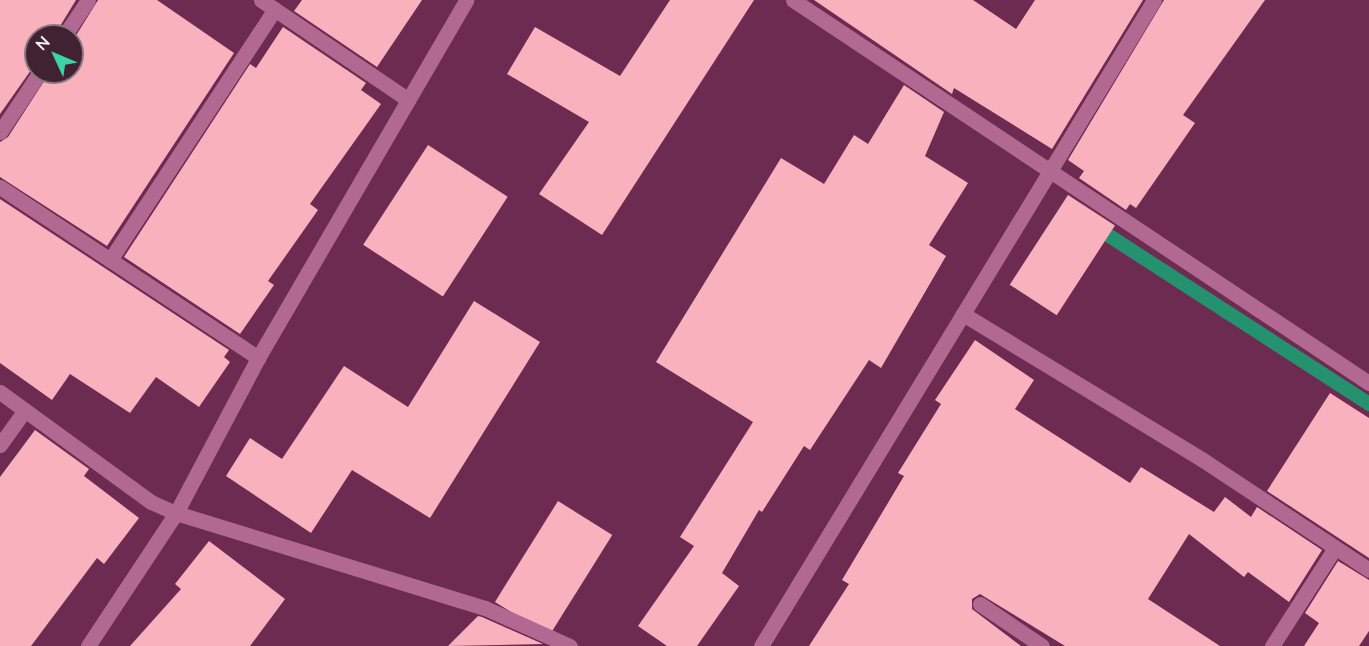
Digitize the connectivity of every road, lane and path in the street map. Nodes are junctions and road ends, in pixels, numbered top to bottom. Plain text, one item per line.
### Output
1 (88, 0) edge
2 (261, 0) edge
3 (466, 0) edge
4 (793, 0) edge
5 (1154, 0) edge
6 (274, 9) junction
7 (72, 24) edge
8 (32, 84) edge
9 (407, 99) junction
10 (0, 132) edge
11 (1048, 172) junction
12 (0, 187) edge
13 (110, 260) junction
14 (963, 314) junction
15 (258, 358) junction
16 (1369, 383) edge
17 (0, 392) edge
18 (25, 410) junction
19 (0, 445) edge
20 (176, 513) junction
21 (1335, 548) junction
22 (1369, 570) edge
23 (980, 604) dead end
24 (88, 646) edge
25 (570, 646) edge
26 (761, 646) edge
27 (1042, 646) edge
28 (1272, 646) edge

1 - 7 street
2 - 6 street
3 - 9 street
4 - 11 street
5 - 11 street
6 - 9 street
6 - 13 street
8 - 10 street
9 - 15 street
11 - 14 street
11 - 16 street
12 - 13 street
13 - 15 street
14 - 21 street
14 - 26 street
15 - 20 street
17 - 18 street
18 - 19 street
18 - 20 street
20 - 24 street
20 - 25 street
21 - 22 street
21 - 28 street
23 - 27 street

